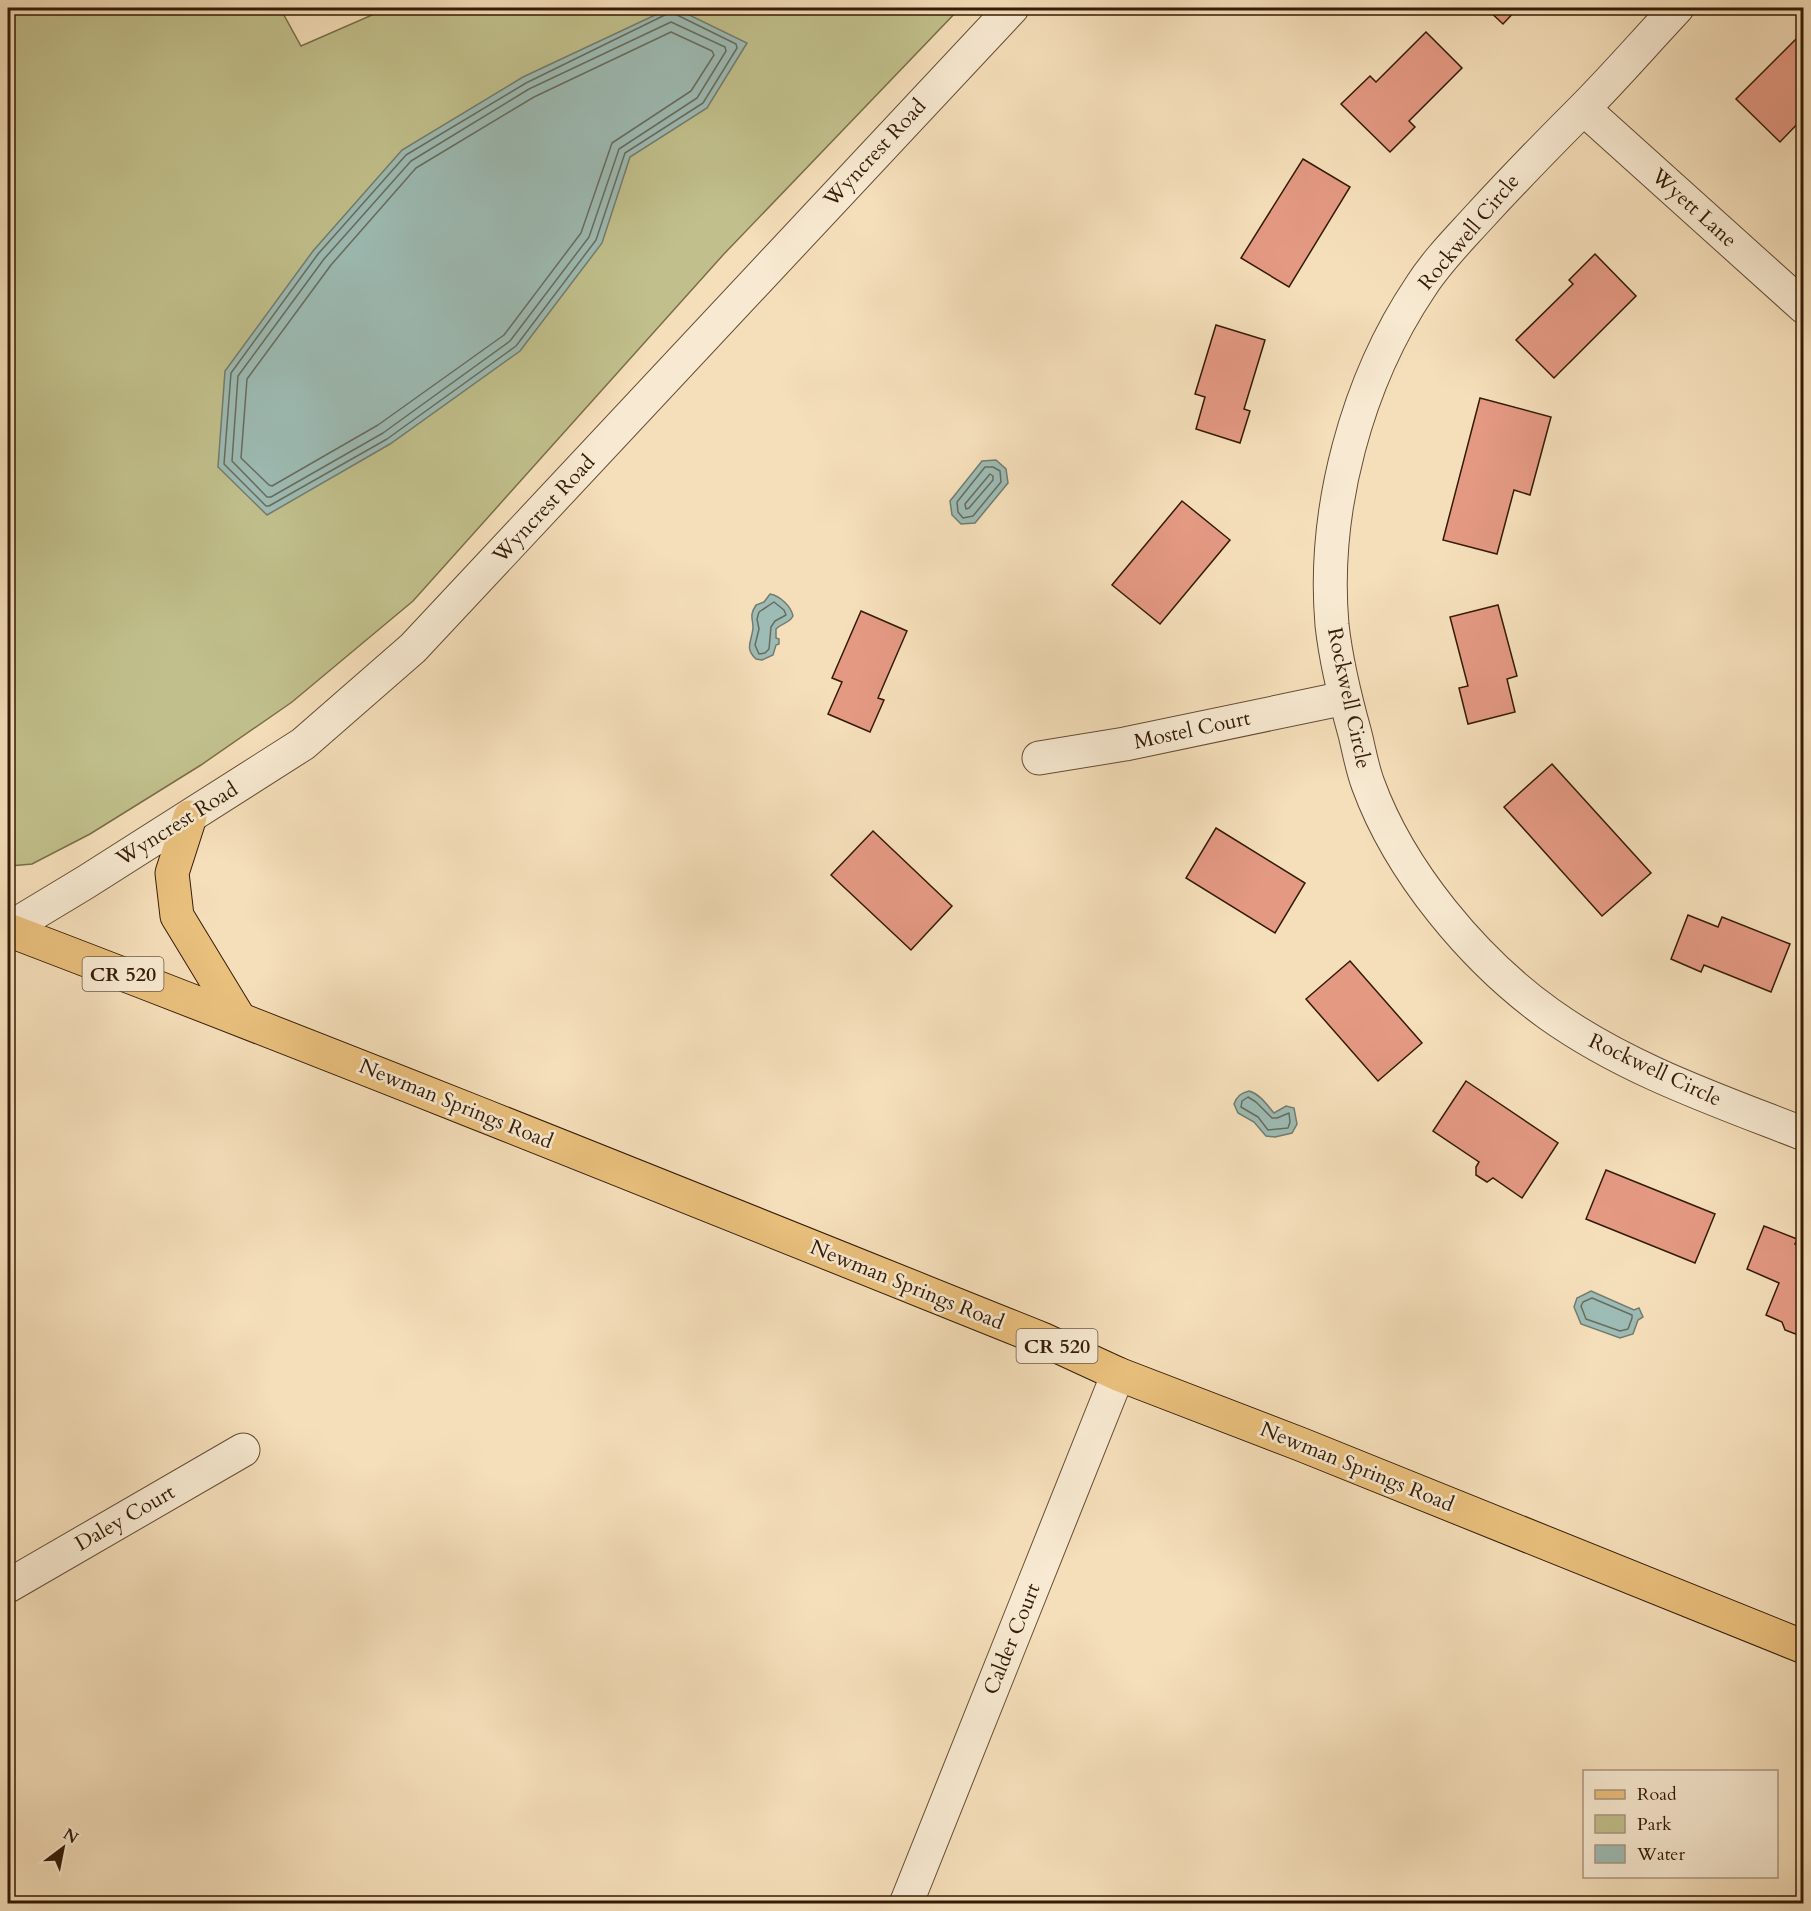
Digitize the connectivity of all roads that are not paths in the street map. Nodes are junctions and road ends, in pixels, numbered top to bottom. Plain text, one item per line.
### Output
1 (1012, 8) edge
2 (1677, 8) edge
3 (1584, 109) junction
4 (1803, 307) edge
5 (1345, 698) junction
6 (1039, 758) dead end
7 (190, 817) junction
8 (8, 929) edge
9 (239, 1018) junction
10 (1803, 1134) edge
11 (1118, 1374) junction
12 (243, 1450) dead end
13 (8, 1586) edge
14 (1803, 1647) edge
15 (906, 1904) edge

1 - 7 street, Wyncrest Road
2 - 3 street, Rockwell Circle
3 - 4 street, Wyett Lane
3 - 5 street, Rockwell Circle
5 - 6 street, Mostel Court
5 - 10 street, Rockwell Circle
7 - 8 street, Wyncrest Road
7 - 9 main road
8 - 9 main road, Newman Springs Road / CR 520
9 - 11 main road, Newman Springs Road / CR 520
11 - 14 main road, Newman Springs Road / CR 520
11 - 15 street, Calder Court
12 - 13 street, Daley Court

